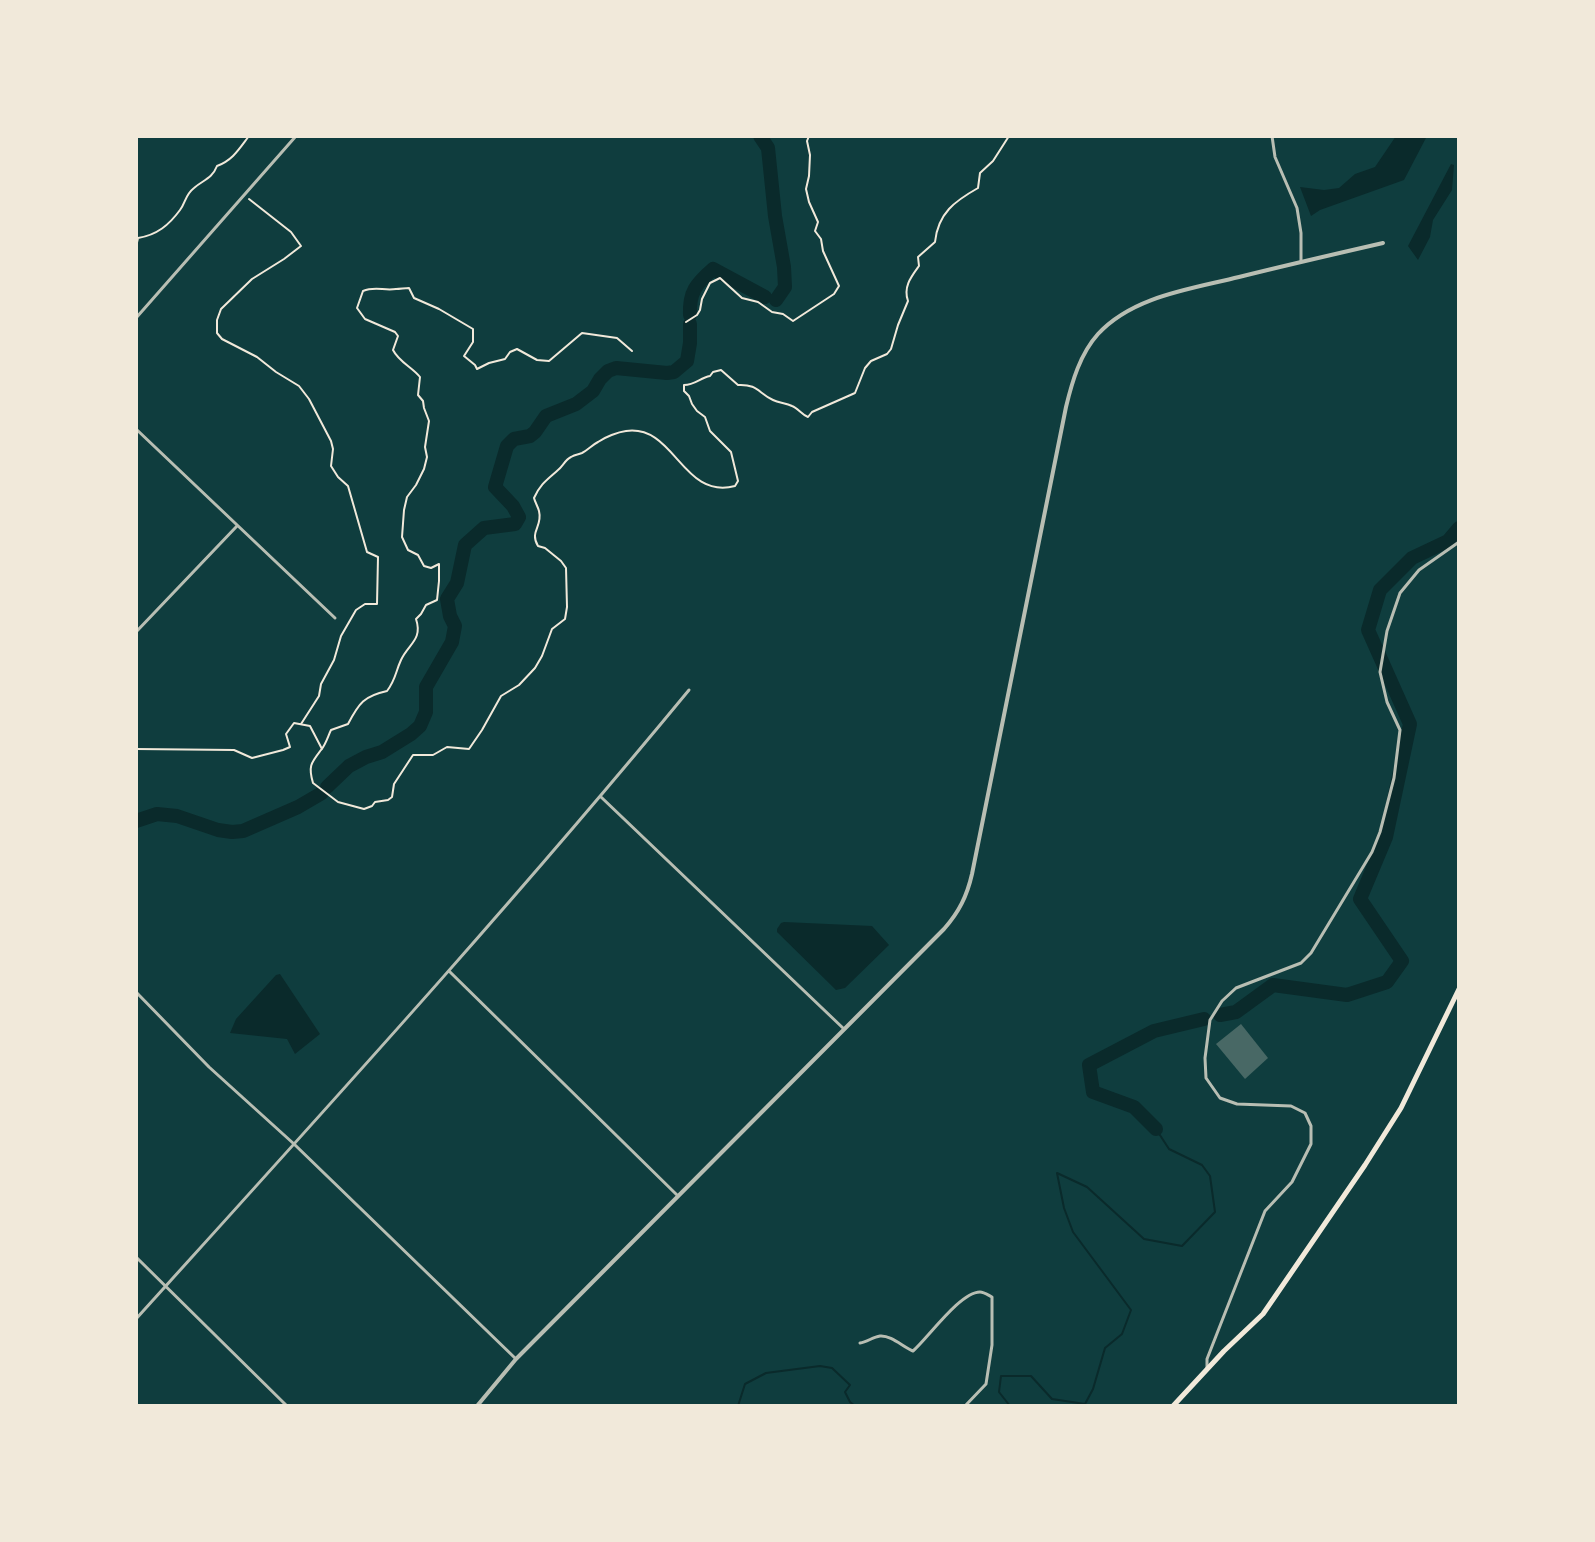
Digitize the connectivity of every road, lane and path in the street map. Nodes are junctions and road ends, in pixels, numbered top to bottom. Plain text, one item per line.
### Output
1 (249, 136) edge
2 (296, 136) edge
3 (809, 136) edge
4 (1009, 136) edge
5 (1272, 136) edge
6 (244, 195) junction
7 (1383, 243) dead end
8 (136, 247) edge
9 (1301, 261) junction
10 (136, 318) edge
11 (686, 322) dead end
12 (632, 351) dead end
13 (136, 429) edge
14 (237, 526) junction
15 (1459, 542) edge
16 (335, 618) dead end
17 (136, 632) edge
18 (689, 690) dead end
19 (301, 724) junction
20 (136, 749) edge
21 (322, 749) junction
22 (601, 797) junction
23 (449, 971) junction
24 (1459, 989) edge
25 (136, 992) edge
26 (845, 1029) junction
27 (294, 1144) junction
28 (678, 1196) junction
29 (136, 1257) edge
30 (166, 1286) junction
31 (136, 1319) edge
32 (860, 1343) dead end
33 (516, 1359) junction
34 (1207, 1369) junction
35 (287, 1406) edge
36 (477, 1406) edge
37 (965, 1406) edge
38 (1173, 1406) edge

1 - 8 path
2 - 6 street
3 - 11 path
4 - 21 path
5 - 9 street
6 - 10 street
6 - 19 path
7 - 9 street
9 - 26 street
12 - 21 path
13 - 14 street
14 - 16 street
14 - 17 street
15 - 34 street
18 - 22 street
19 - 20 path
19 - 21 path
22 - 23 street
22 - 26 street
23 - 27 street
23 - 28 street
24 - 34 main road
25 - 27 street
26 - 28 street
27 - 30 street
27 - 33 street
28 - 33 street
29 - 30 street
30 - 31 street
30 - 35 street
32 - 37 street
33 - 36 street
34 - 38 main road

